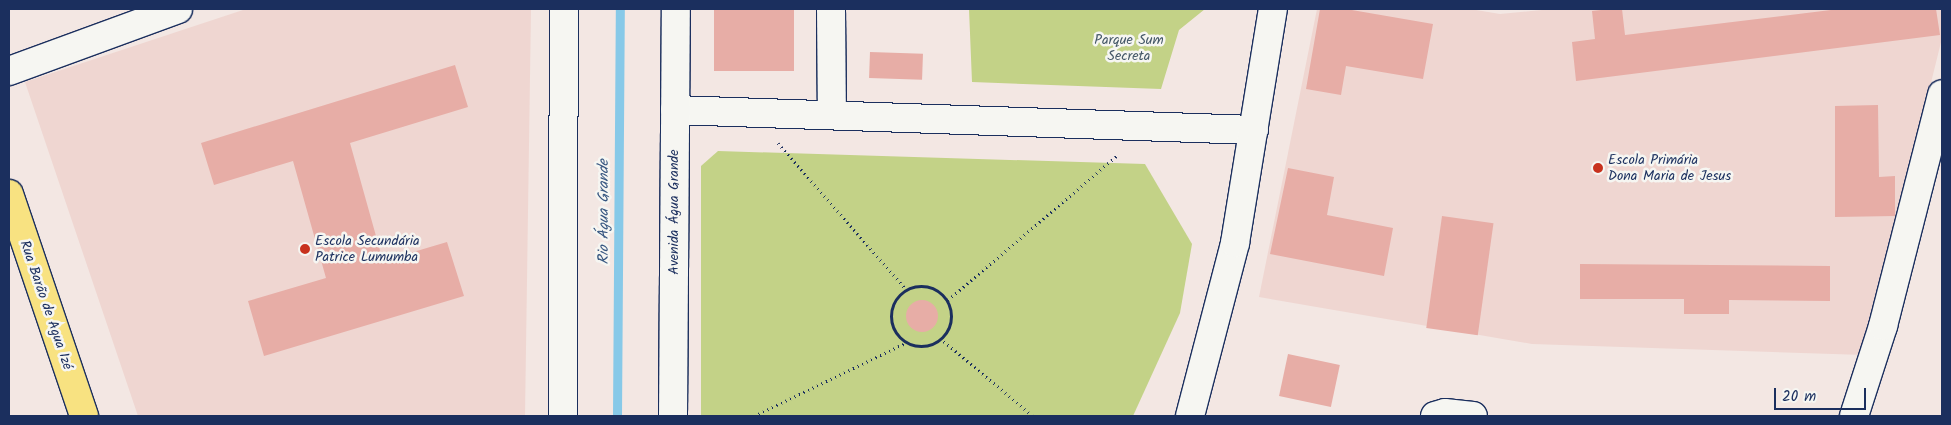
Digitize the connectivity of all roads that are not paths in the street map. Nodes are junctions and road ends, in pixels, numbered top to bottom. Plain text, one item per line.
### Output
1 (178, 9) edge
2 (564, 9) edge
3 (676, 9) edge
4 (831, 9) edge
5 (1272, 9) edge
6 (9, 71) edge
7 (1942, 94) edge
8 (675, 110) junction
9 (832, 114) junction
10 (1254, 130) junction
11 (9, 194) edge
12 (84, 416) edge
13 (563, 416) edge
14 (673, 416) edge
15 (1190, 416) edge
16 (1435, 416) edge
17 (1473, 416) edge
18 (1854, 416) edge

1 - 6 street
2 - 13 street
3 - 8 street, Avenida Água Grande
4 - 9 street
5 - 10 street
7 - 18 street
8 - 9 street
8 - 14 street, Avenida Água Grande
9 - 10 street
10 - 15 street
11 - 12 main road, Rua Barão de Agua Izé
16 - 17 street

